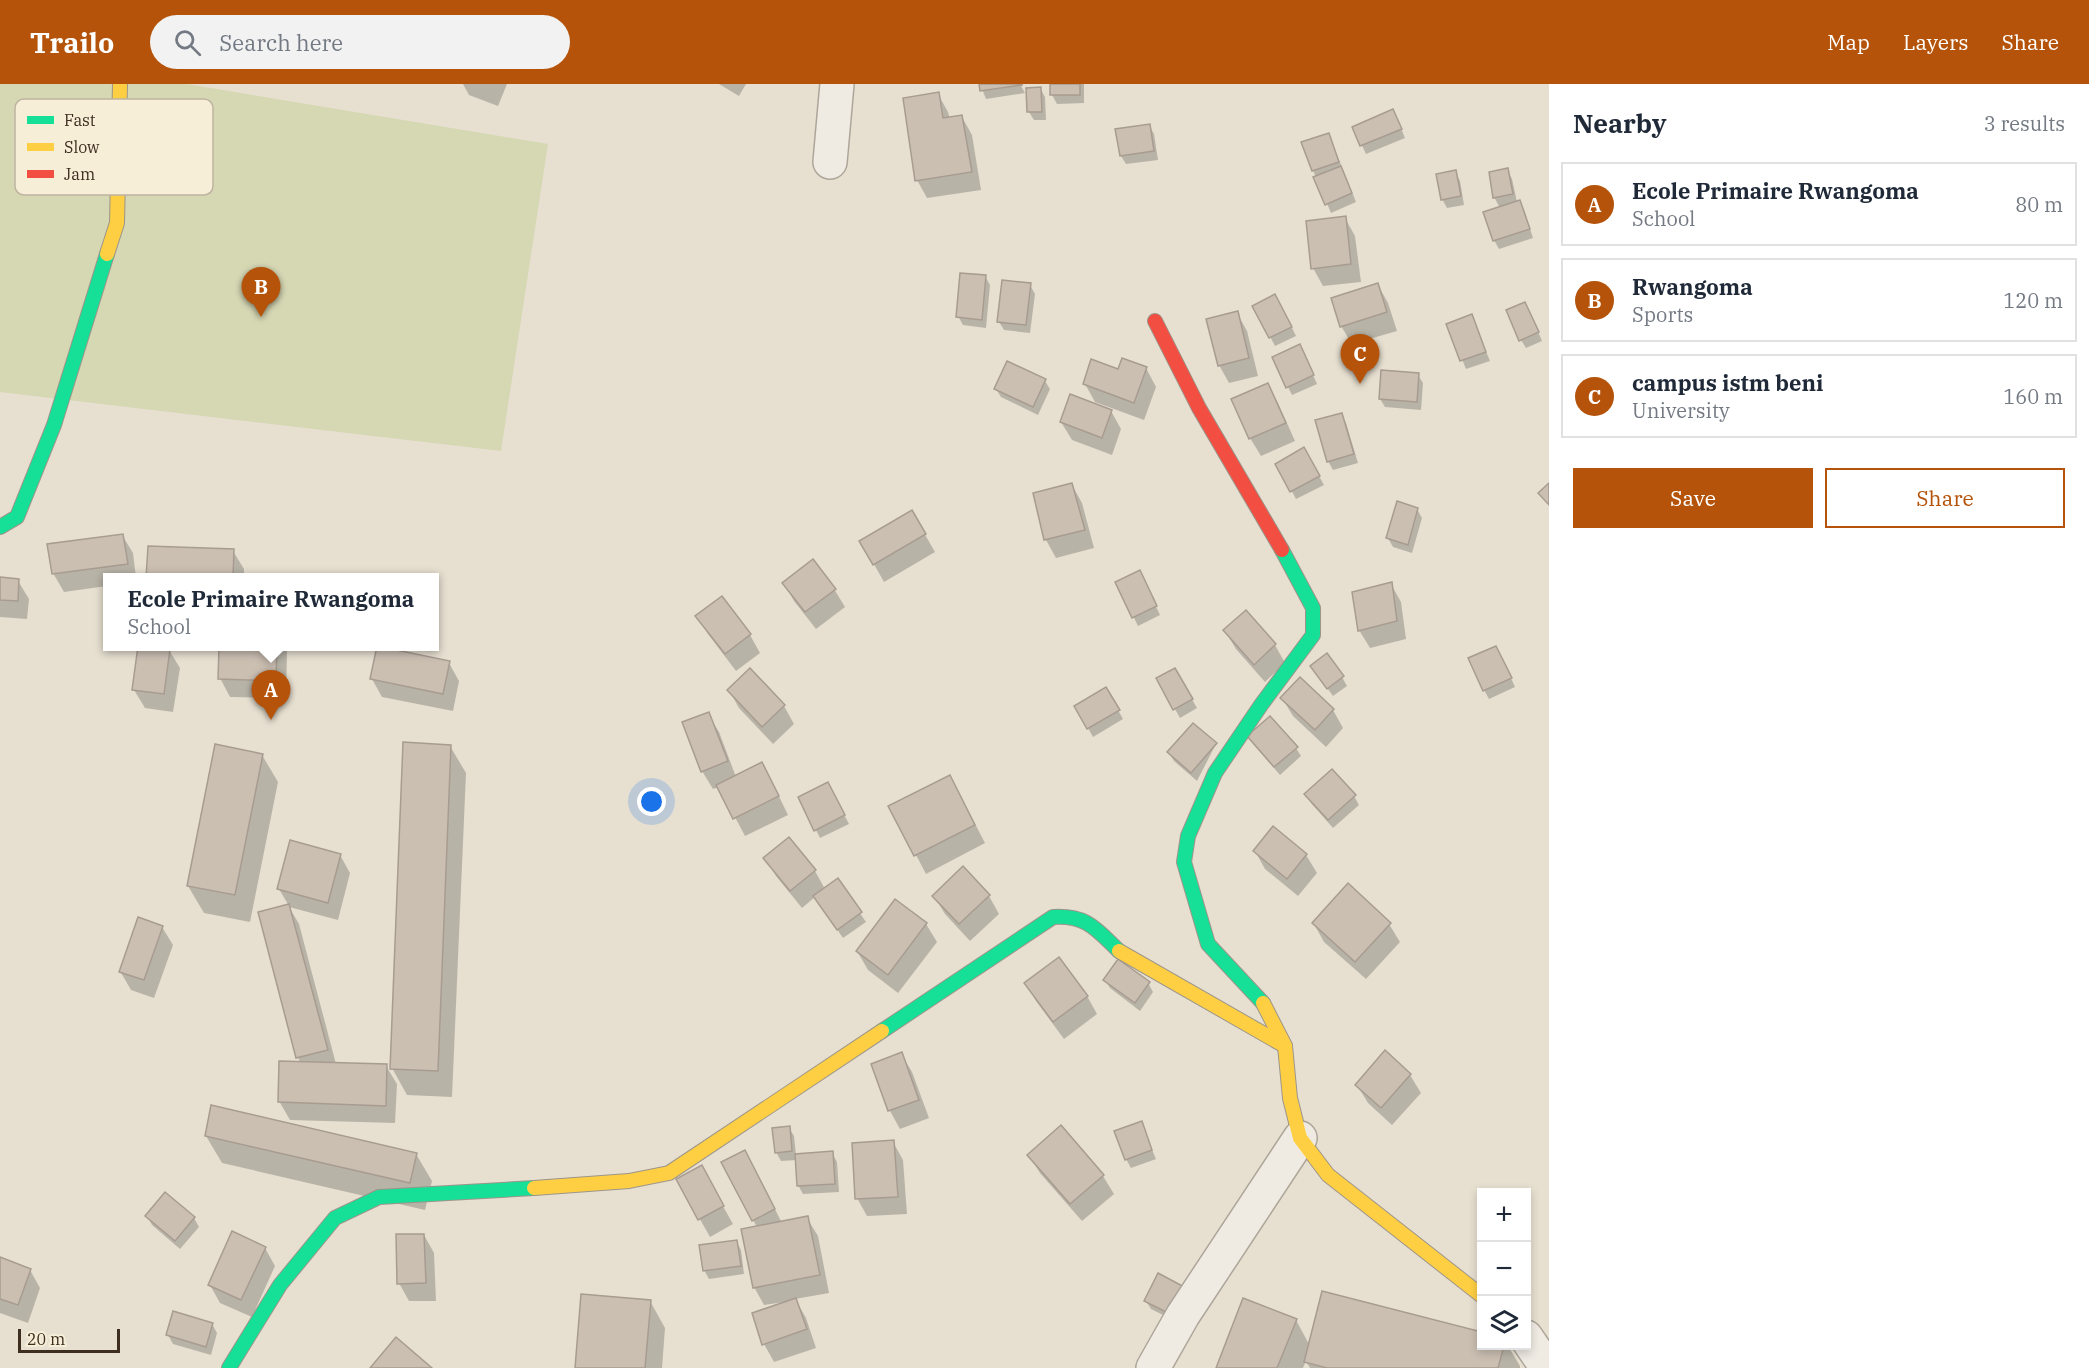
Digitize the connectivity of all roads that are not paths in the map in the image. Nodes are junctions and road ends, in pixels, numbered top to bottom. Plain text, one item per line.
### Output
1 (120, 84) edge
2 (837, 84) edge
3 (120, 99) edge
4 (830, 162) dead end
5 (118, 195) edge
6 (1155, 321) dead end
7 (0, 527) edge
8 (1285, 1046) junction
9 (1300, 1138) junction
10 (1477, 1292) edge
11 (1531, 1343) edge
12 (229, 1368) edge
13 (1153, 1368) edge
14 (1547, 1368) edge

1 - 3 street
2 - 4 street
5 - 7 street
6 - 8 street
8 - 9 street
8 - 12 street
9 - 10 street
9 - 13 street
11 - 14 street

